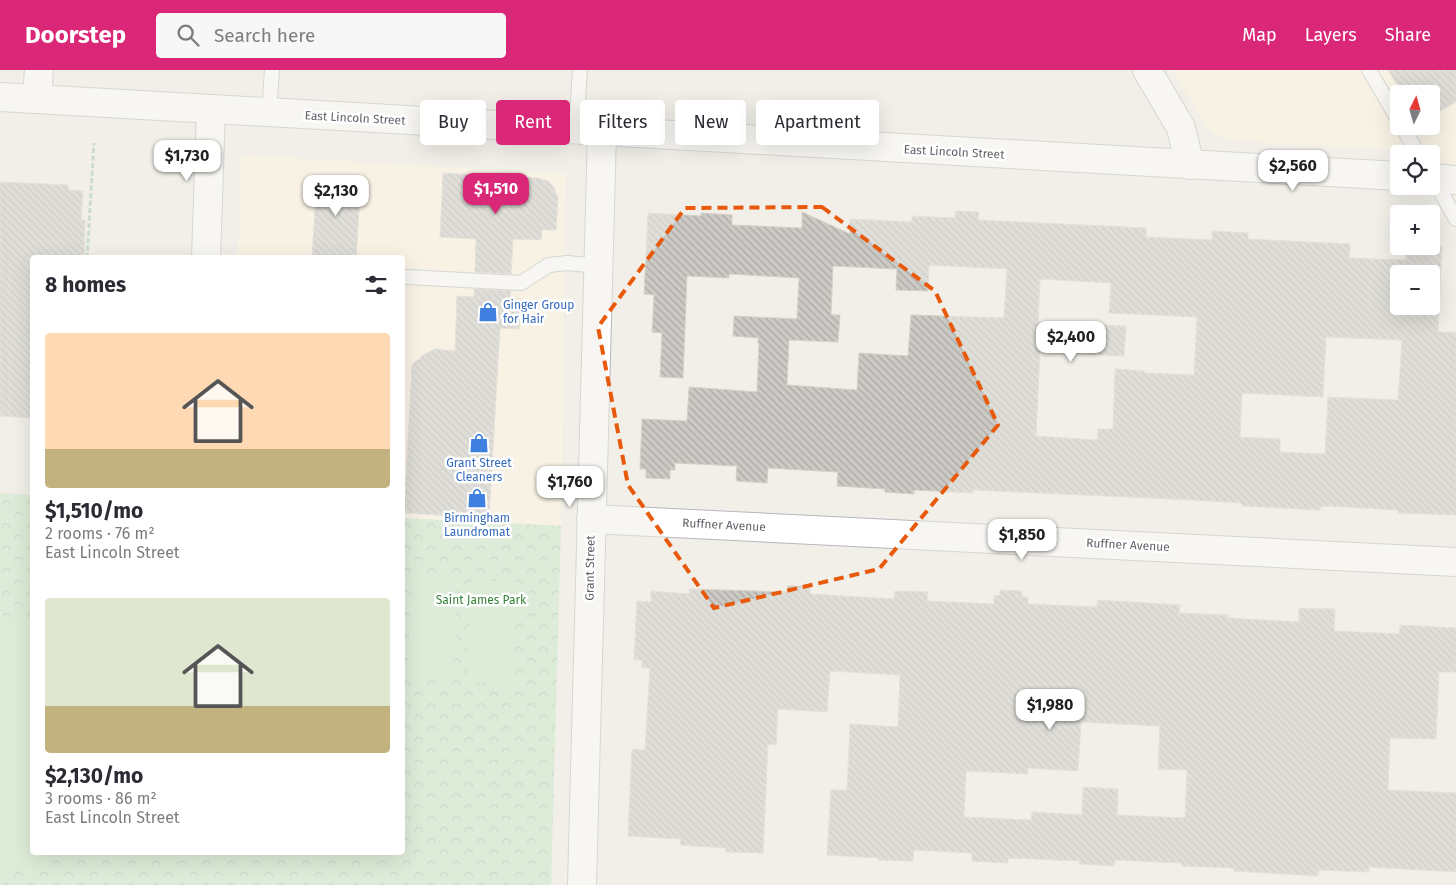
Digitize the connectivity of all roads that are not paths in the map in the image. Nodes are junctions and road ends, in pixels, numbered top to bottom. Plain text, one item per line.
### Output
1 (38, 70) edge
2 (272, 70) edge
3 (580, 70) edge
4 (1147, 70) edge
5 (1369, 70) edge
6 (0, 97) edge
7 (36, 99) junction
8 (584, 100) edge
9 (1390, 106) edge
10 (211, 109) junction
11 (269, 113) junction
12 (580, 130) edge
13 (665, 135) edge
14 (590, 145) edge
15 (1190, 164) junction
16 (1390, 175) edge
17 (1440, 183) edge
18 (1456, 219) edge
19 (206, 255) edge
20 (598, 266) junction
21 (407, 277) dead end
22 (591, 519) junction
23 (1456, 562) edge
24 (582, 885) edge

1 - 7 street
2 - 11 lane
3 - 8 lane
4 - 15 street
5 - 9 lane
6 - 7 street, East Lincoln Street
7 - 10 street, East Lincoln Street
10 - 11 street, East Lincoln Street
10 - 19 street
11 - 12 street, East Lincoln Street
13 - 15 street, East Lincoln Street
14 - 20 street, Grant Street
15 - 16 street, East Lincoln Street
17 - 18 lane
20 - 21 lane
20 - 22 street, Grant Street
22 - 23 street, Ruffner Avenue
22 - 24 street, Grant Street

